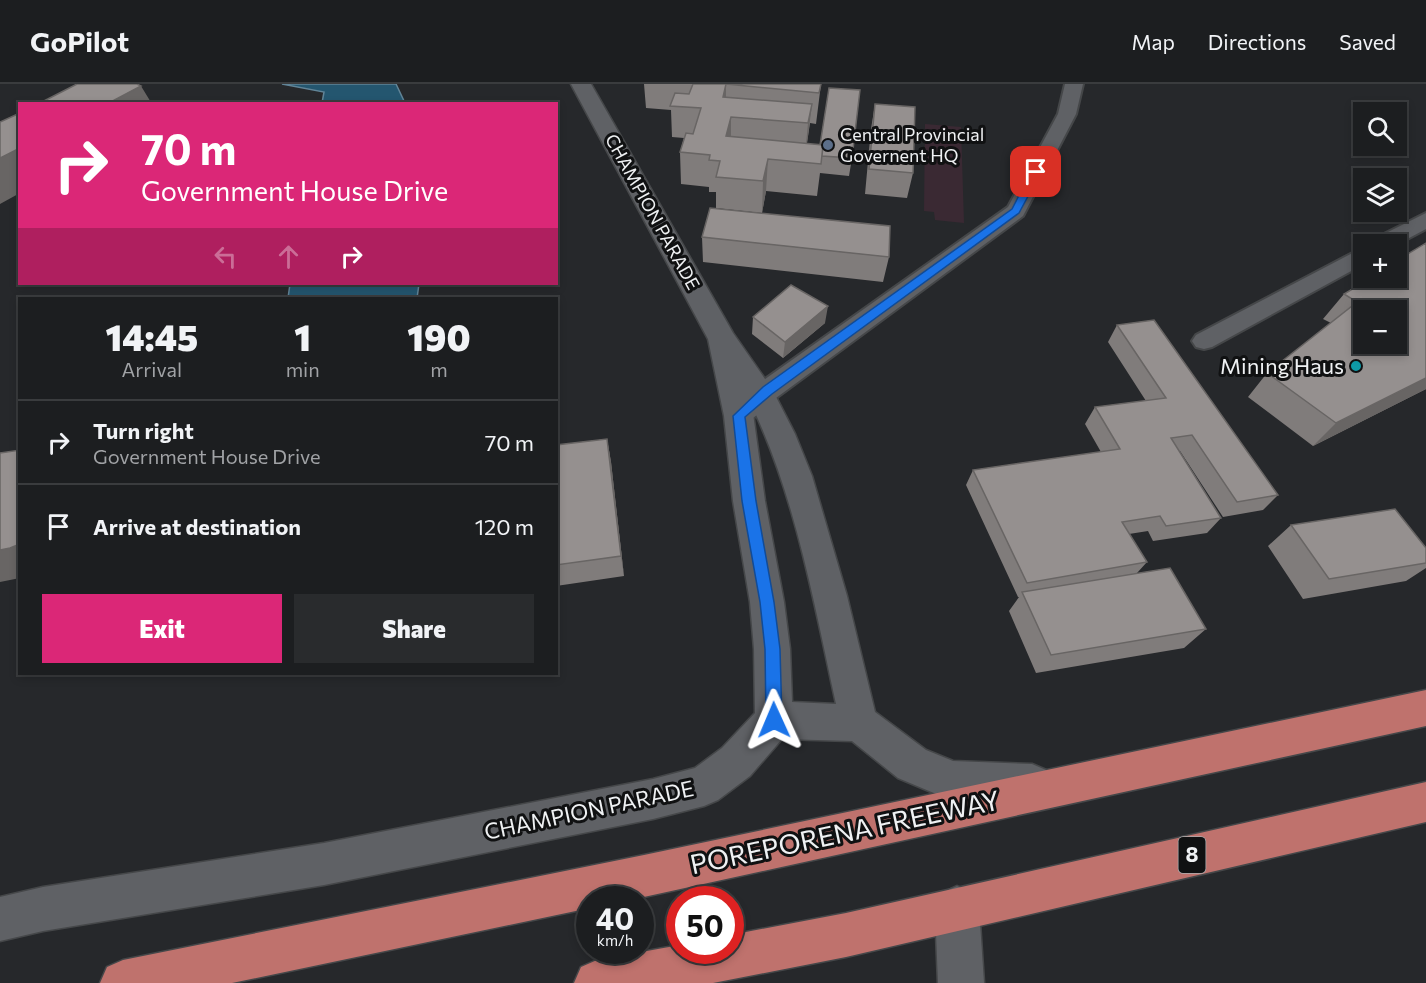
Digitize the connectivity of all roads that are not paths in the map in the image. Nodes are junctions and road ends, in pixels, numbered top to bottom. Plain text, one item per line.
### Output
1 (581, 84) edge
2 (1074, 84) edge
3 (1426, 220) edge
4 (1400, 234) edge
5 (1353, 260) edge
6 (1204, 341) dead end
7 (750, 406) junction
8 (1426, 708) edge
9 (774, 720) junction
10 (858, 723) junction
11 (1070, 785) junction
12 (1426, 802) edge
13 (957, 908) junction
14 (0, 919) edge
15 (123, 983) edge
16 (597, 983) edge
17 (961, 983) edge

1 - 7 main road, CHAMPION PARADE
2 - 7 street
3 - 4 street
5 - 6 street
7 - 9 main road, CHAMPION PARADE
7 - 10 main road, CHAMPION PARADE
8 - 11 highway, POREPORENA FREEWAY
9 - 10 main road
9 - 14 main road, CHAMPION PARADE
10 - 11 main road
11 - 15 highway, POREPORENA FREEWAY
12 - 13 highway, 8
13 - 16 highway, 8
13 - 17 main road

